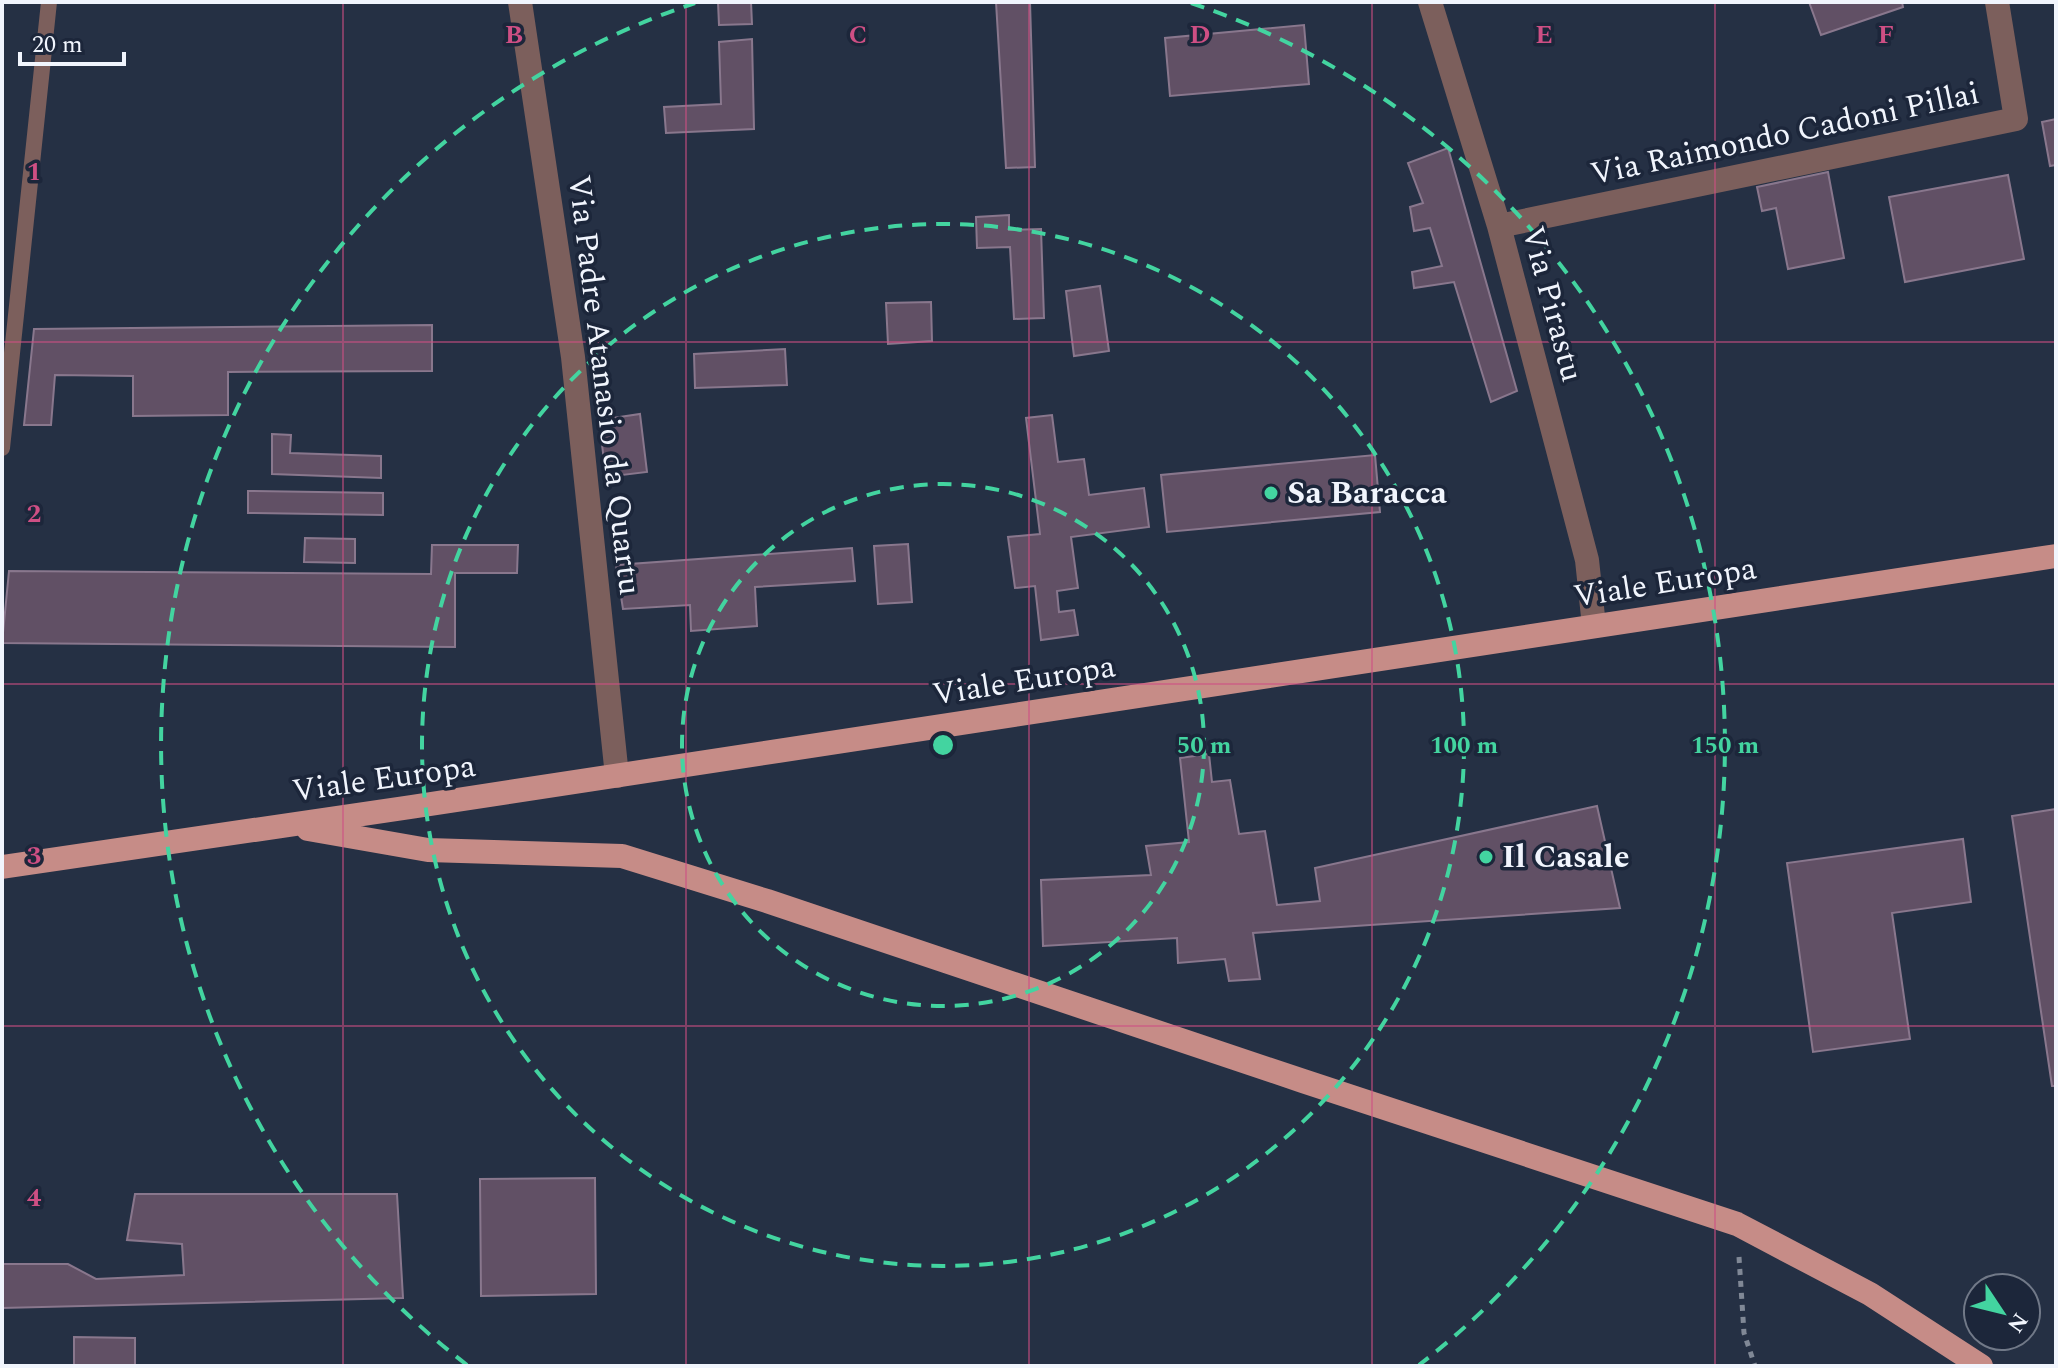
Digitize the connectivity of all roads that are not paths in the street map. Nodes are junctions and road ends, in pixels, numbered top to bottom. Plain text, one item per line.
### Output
1 (49, 2) edge
2 (520, 2) edge
3 (1430, 2) edge
4 (1997, 2) edge
5 (1499, 226) junction
6 (2, 448) edge
7 (2056, 556) edge
8 (1594, 626) junction
9 (617, 776) junction
10 (286, 825) junction
11 (2, 867) edge
12 (1981, 1366) edge

1 - 6 lane
2 - 9 street, Via Padre Atanasio da Quartu
3 - 5 street, Via Pirastu
4 - 5 street, Via Raimondo Cadoni Pillai
5 - 8 street, Via Pirastu
7 - 8 main road, Viale Europa
8 - 9 main road, Viale Europa
9 - 10 main road, Viale Europa
10 - 11 main road, Viale Europa
10 - 12 main road

